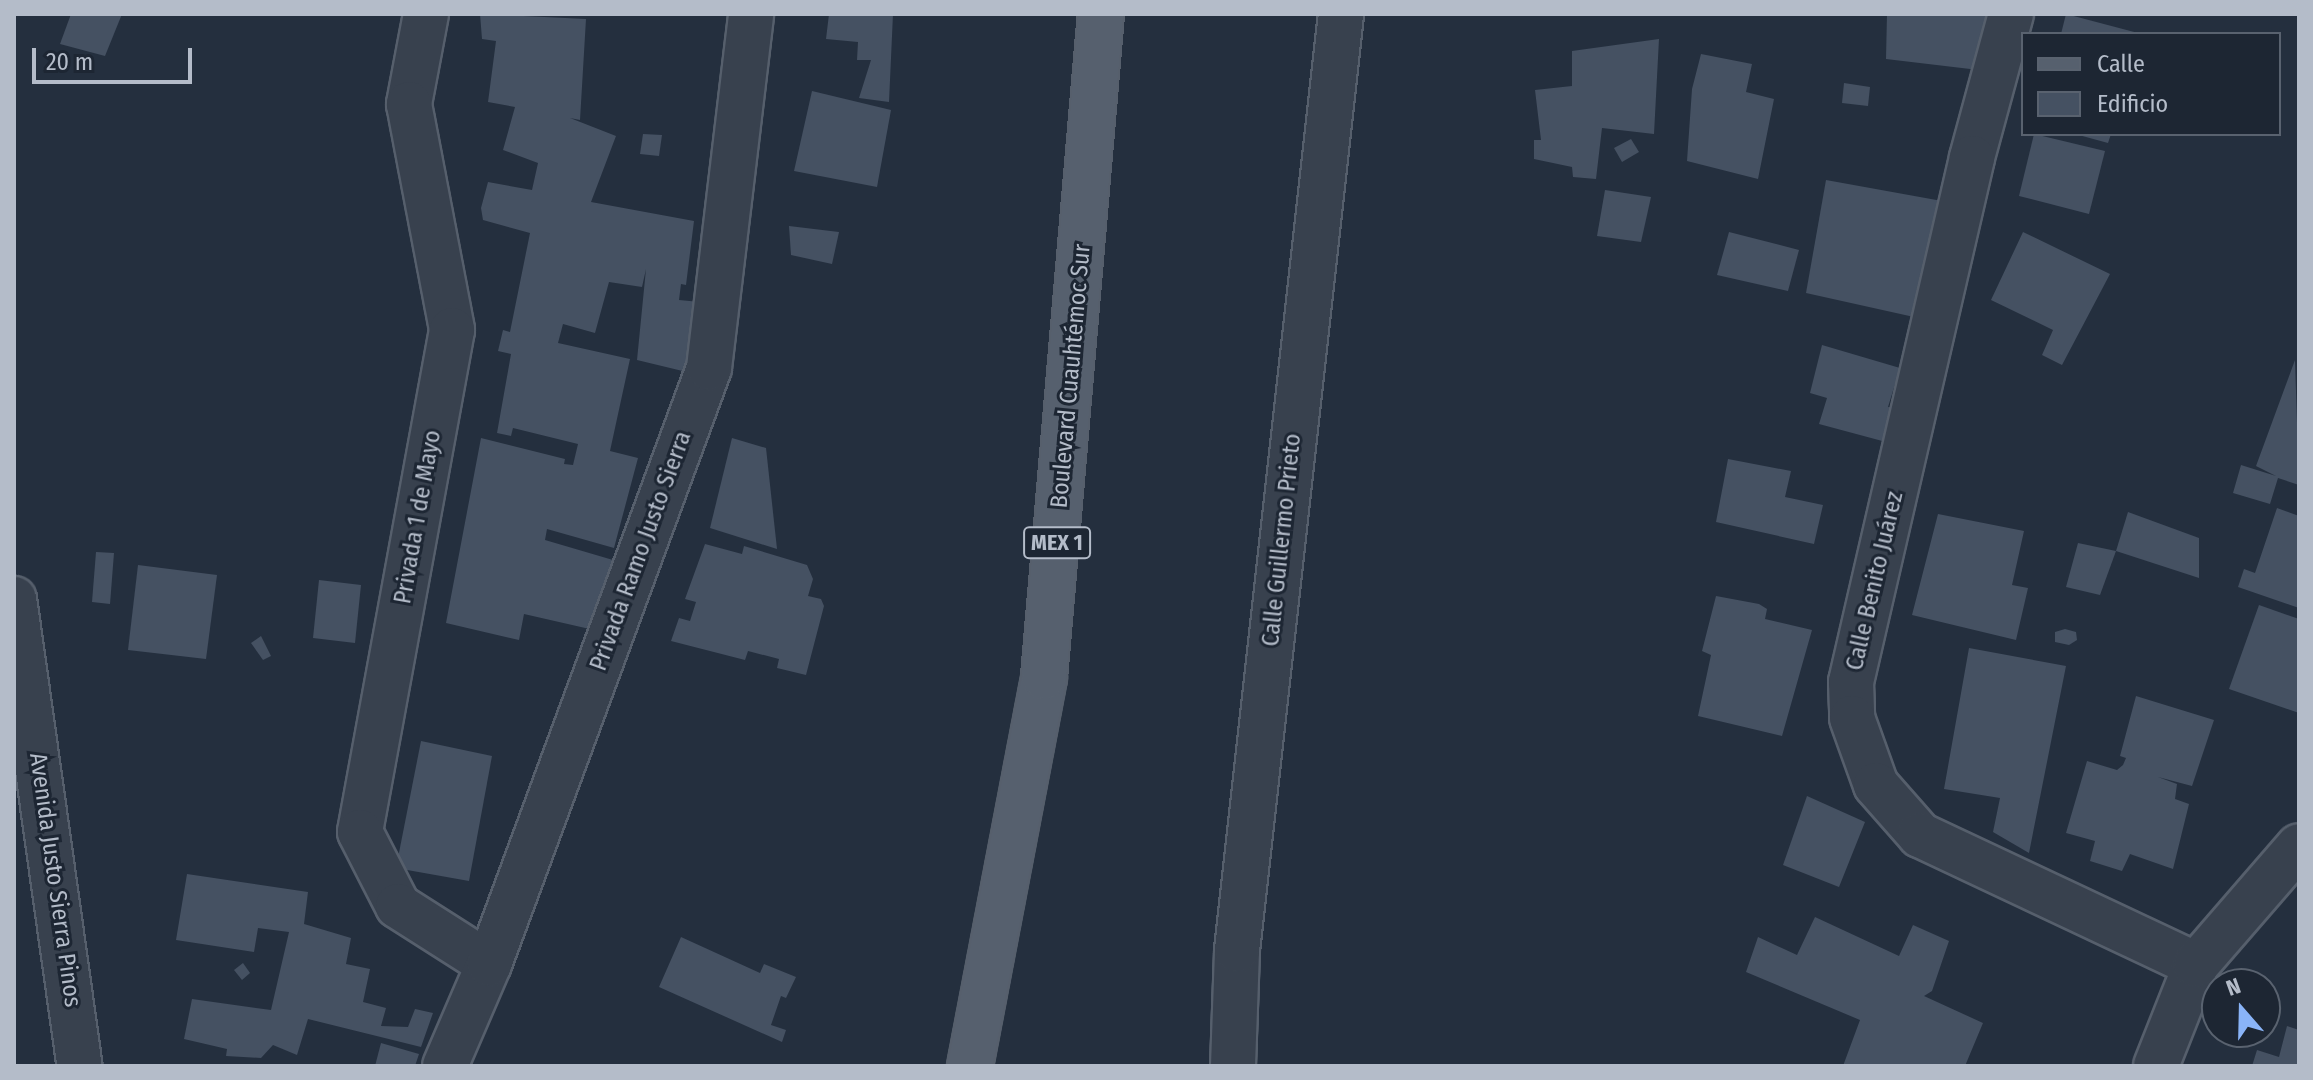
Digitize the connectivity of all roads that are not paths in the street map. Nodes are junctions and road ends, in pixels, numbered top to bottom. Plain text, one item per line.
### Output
1 (426, 14) edge
2 (751, 14) edge
3 (1101, 14) edge
4 (1341, 14) edge
5 (2011, 14) edge
6 (14, 599) edge
7 (25, 723) edge
8 (2299, 846) edge
9 (489, 964) junction
10 (2196, 965) junction
11 (80, 1066) edge
12 (445, 1066) edge
13 (970, 1066) edge
14 (1233, 1066) edge
15 (2156, 1066) edge

1 - 9 street, Privada 1 de Mayo
2 - 9 street, Privada Ramo Justo Sierra
3 - 13 main road, Boulevard Cuauhtémoc Sur / MEX 1
4 - 14 street, Calle Guillermo Prieto
5 - 10 street, Calle Benito Juárez
6 - 7 street, Avenida Justo Sierra Pinos
7 - 11 street, Avenida Justo Sierra Pinos
8 - 10 street
9 - 12 street, Privada Ramo Justo Sierra
10 - 15 street

